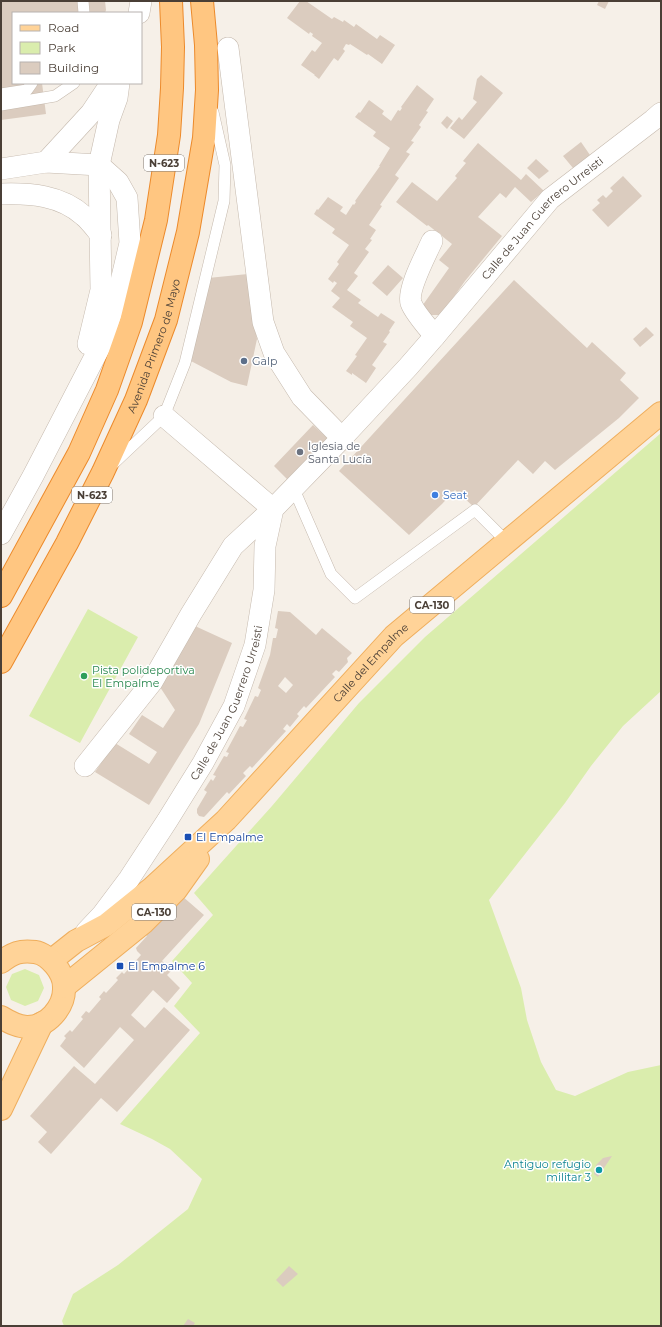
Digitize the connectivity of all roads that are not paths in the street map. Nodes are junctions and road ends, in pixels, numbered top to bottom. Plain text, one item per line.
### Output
1 (83, 1) edge
2 (141, 1) edge
3 (171, 1) edge
4 (202, 1) edge
5 (84, 12) edge
6 (139, 12) edge
7 (228, 48) dead end
8 (31, 84) edge
9 (73, 84) edge
10 (111, 84) edge
11 (119, 84) edge
12 (207, 90) junction
13 (1, 94) edge
14 (1, 105) edge
15 (658, 121) edge
16 (46, 162) junction
17 (99, 165) junction
18 (1, 169) edge
19 (1, 194) edge
20 (101, 234) junction
21 (432, 241) dead end
22 (435, 336) junction
23 (76, 394) junction
24 (661, 413) edge
25 (164, 416) junction
26 (342, 438) junction
27 (103, 472) junction
28 (294, 487) junction
29 (272, 509) junction
30 (1, 534) edge
31 (507, 542) junction
32 (1, 596) edge
33 (1, 662) edge
34 (85, 766) dead end
35 (226, 820) junction
36 (129, 879) junction
37 (130, 906) junction
38 (76, 941) junction
39 (4, 954) edge
40 (52, 960) junction
41 (90, 965) junction
42 (64, 987) junction
43 (1, 1017) edge
44 (42, 1023) junction
45 (1, 1109) edge

1 - 5 lane
2 - 6 street
3 - 32 highway, N-623
4 - 12 highway, Avenida Primero de Mayo / N-623
7 - 26 street
8 - 13 lane
9 - 14 lane
10 - 16 street
11 - 17 street
12 - 25 lane
12 - 27 highway, Avenida Primero de Mayo / N-623
15 - 22 street, Calle de Juan Guerrero Urreisti
16 - 17 street
16 - 18 street
17 - 20 street
17 - 23 street
19 - 20 street
20 - 23 street
21 - 22 street
22 - 26 street, Calle de Juan Guerrero Urreisti
23 - 30 street
24 - 31 main road, Calle del Empalme / CA-130
25 - 27 lane
25 - 29 street
26 - 28 street, Calle de Juan Guerrero Urreisti
27 - 33 highway, Avenida Primero de Mayo / N-623
28 - 29 street, Calle de Juan Guerrero Urreisti
28 - 31 lane
29 - 34 street, Calle de Juan Guerrero Urreisti
29 - 36 street, Calle de Juan Guerrero Urreisti
31 - 35 main road, Calle del Empalme / CA-130
35 - 37 main road, Calle del Empalme / CA-130
35 - 41 main road, Calle del Empalme / CA-130
36 - 37 street
36 - 38 street, Calle de Juan Guerrero Urreisti
37 - 38 main road, Calle del Empalme / CA-130
37 - 41 street
38 - 40 main road, Calle del Empalme / CA-130
39 - 40 main road
40 - 42 main road
41 - 42 main road, Calle del Empalme / CA-130
42 - 44 main road
43 - 44 main road
44 - 45 main road

